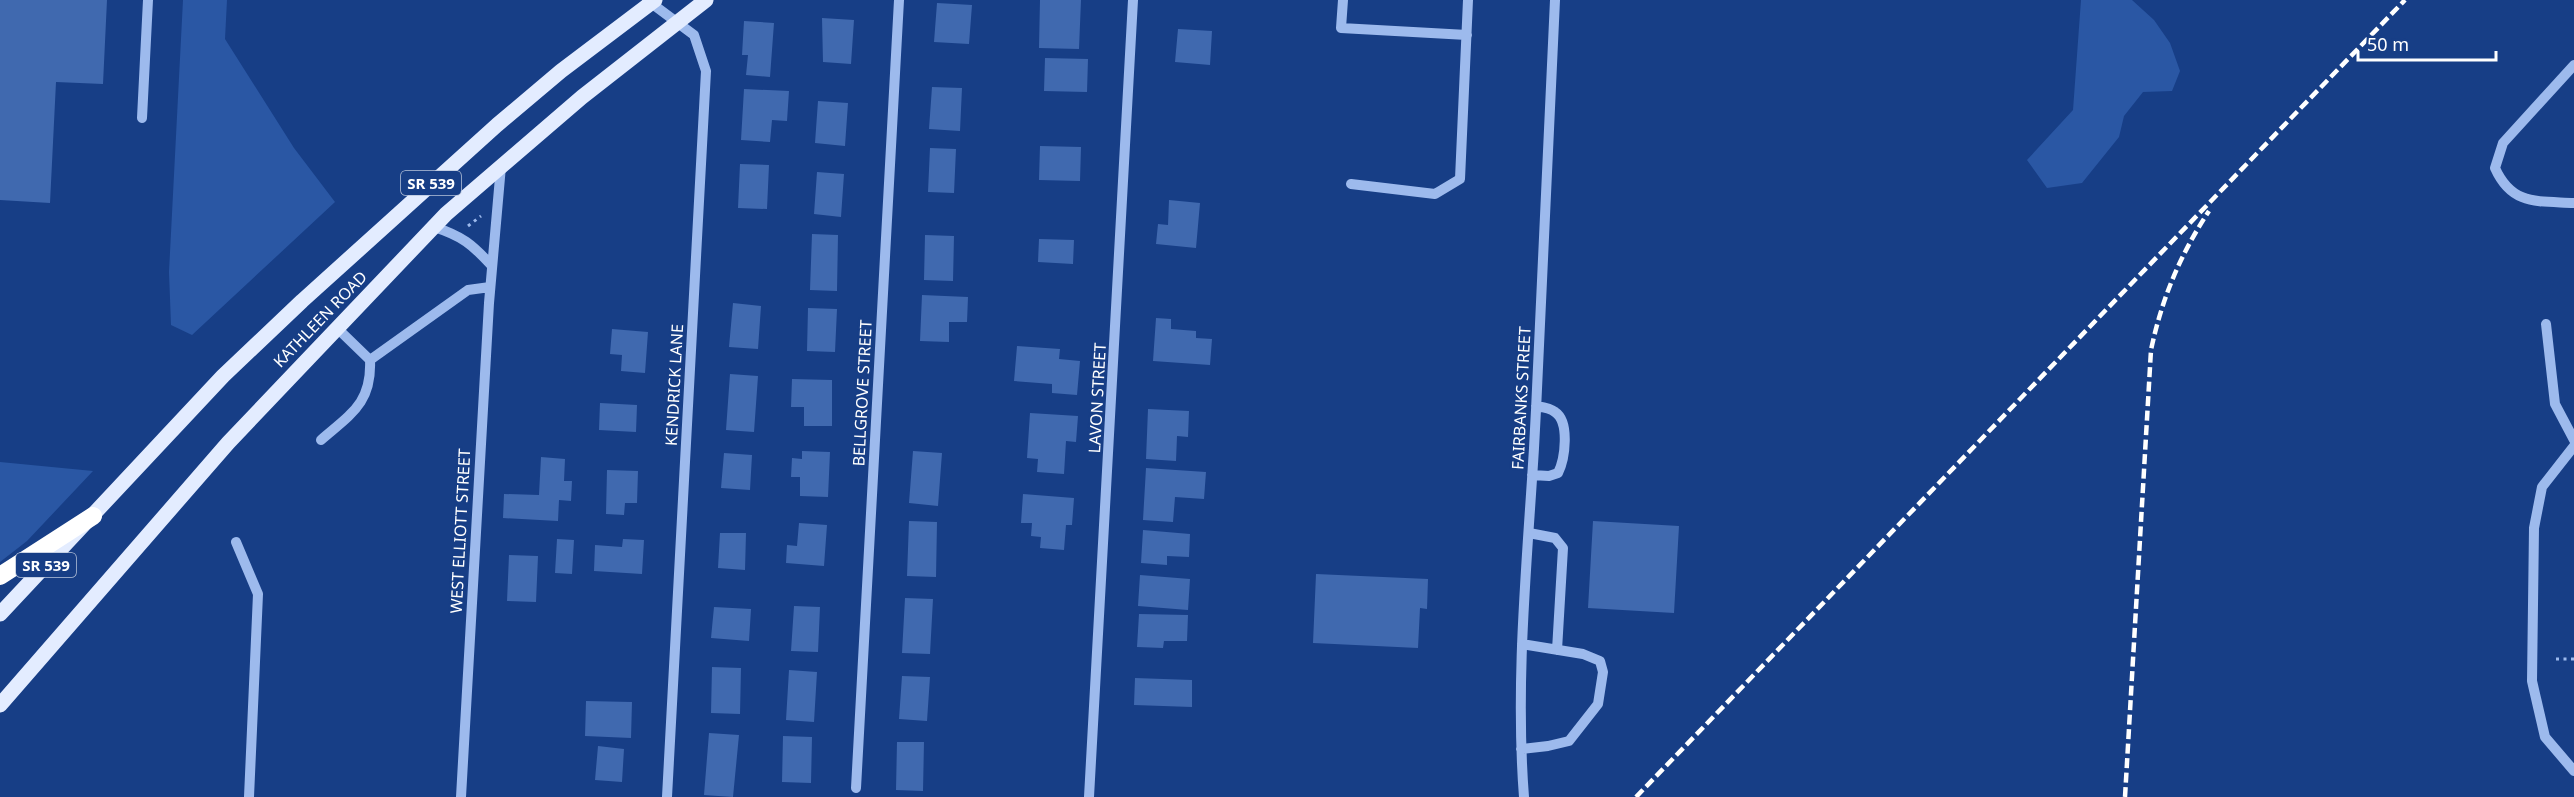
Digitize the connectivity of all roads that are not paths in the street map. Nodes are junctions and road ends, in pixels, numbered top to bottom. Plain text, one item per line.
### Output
1 (148, 0) edge
2 (706, 0) edge
3 (899, 0) edge
4 (1133, 0) edge
5 (1343, 0) edge
6 (1468, 0) edge
7 (1555, 0) edge
8 (651, 1) edge
9 (678, 21) junction
10 (1467, 35) junction
11 (2574, 65) edge
12 (142, 118) dead end
13 (501, 166) junction
14 (1351, 184) dead end
15 (2574, 203) edge
16 (434, 227) junction
17 (492, 266) junction
18 (490, 287) junction
19 (2546, 324) dead end
20 (337, 328) junction
21 (370, 360) junction
22 (1536, 406) junction
23 (321, 440) dead end
24 (2574, 440) edge
25 (2574, 446) edge
26 (1532, 476) junction
27 (93, 516) junction
28 (1529, 533) junction
29 (236, 542) dead end
30 (0, 576) edge
31 (0, 614) edge
32 (1522, 644) junction
33 (1557, 650) junction
34 (0, 705) edge
35 (1521, 749) junction
36 (2574, 771) edge
37 (856, 788) dead end
38 (249, 797) edge
39 (461, 797) edge
40 (667, 797) edge
41 (1089, 797) edge
42 (1524, 797) edge

1 - 12 street
2 - 9 main road, KATHLEEN ROAD / SR 539
3 - 37 street, BELLGROVE STREET
4 - 41 street, LAVON STREET
5 - 10 street
6 - 10 street
7 - 22 street, FAIRBANKS STREET
8 - 9 street, KENDRICK LANE
8 - 27 main road, KATHLEEN ROAD / SR 539
9 - 13 main road, KATHLEEN ROAD / SR 539
9 - 40 street, KENDRICK LANE
10 - 14 street
11 - 15 street
13 - 16 main road, KATHLEEN ROAD / SR 539
13 - 17 street, WEST ELLIOTT STREET
16 - 17 street
16 - 20 main road, KATHLEEN ROAD / SR 539
17 - 18 street, WEST ELLIOTT STREET
18 - 21 street
18 - 39 street, WEST ELLIOTT STREET
19 - 24 street
20 - 21 street
20 - 34 main road, KATHLEEN ROAD / SR 539
21 - 23 street
22 - 26 street, FAIRBANKS STREET
22 - 26 street
25 - 36 street
26 - 28 street, FAIRBANKS STREET
27 - 30 highway
27 - 31 main road, KATHLEEN ROAD / SR 539
28 - 32 street, FAIRBANKS STREET
28 - 33 street
29 - 38 street
32 - 33 street
32 - 35 street, FAIRBANKS STREET
33 - 35 street
35 - 42 street, FAIRBANKS STREET

